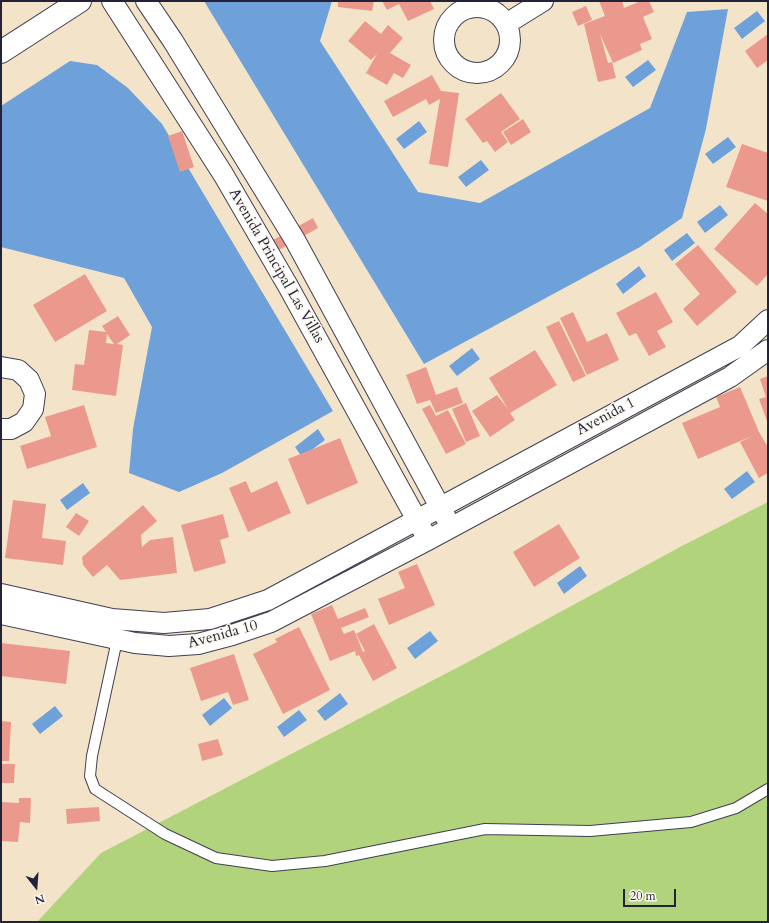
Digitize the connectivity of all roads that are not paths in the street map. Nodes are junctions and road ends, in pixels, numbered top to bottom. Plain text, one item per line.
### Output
1 (80, 1) edge
2 (112, 1) edge
3 (146, 1) edge
4 (543, 1) edge
5 (506, 24) dead end
6 (1, 52) edge
7 (768, 320) edge
8 (768, 350) edge
9 (1, 367) edge
10 (1, 429) edge
11 (440, 506) junction
12 (417, 519) junction
13 (451, 527) junction
14 (428, 540) junction
15 (1, 594) edge
16 (240, 609) junction
17 (1, 614) edge
18 (247, 630) junction
19 (117, 640) junction
20 (768, 789) edge

1 - 6 main road
2 - 12 street, Avenida Principal Las Villas
3 - 11 street, Avenida Principal Las Villas
4 - 5 street
7 - 11 street, Avenida 1
8 - 13 street, Avenida 1
9 - 10 street
11 - 12 street, Avenida 1
11 - 13 street, Avenida Principal Las Villas
12 - 14 street, Avenida Principal Las Villas
12 - 16 street, Avenida 10
13 - 14 street, Avenida 1
14 - 18 street, Avenida 10
15 - 16 street, Avenida 10
16 - 18 street
17 - 19 street, Avenida 10
18 - 19 street, Avenida 10
19 - 20 lane

